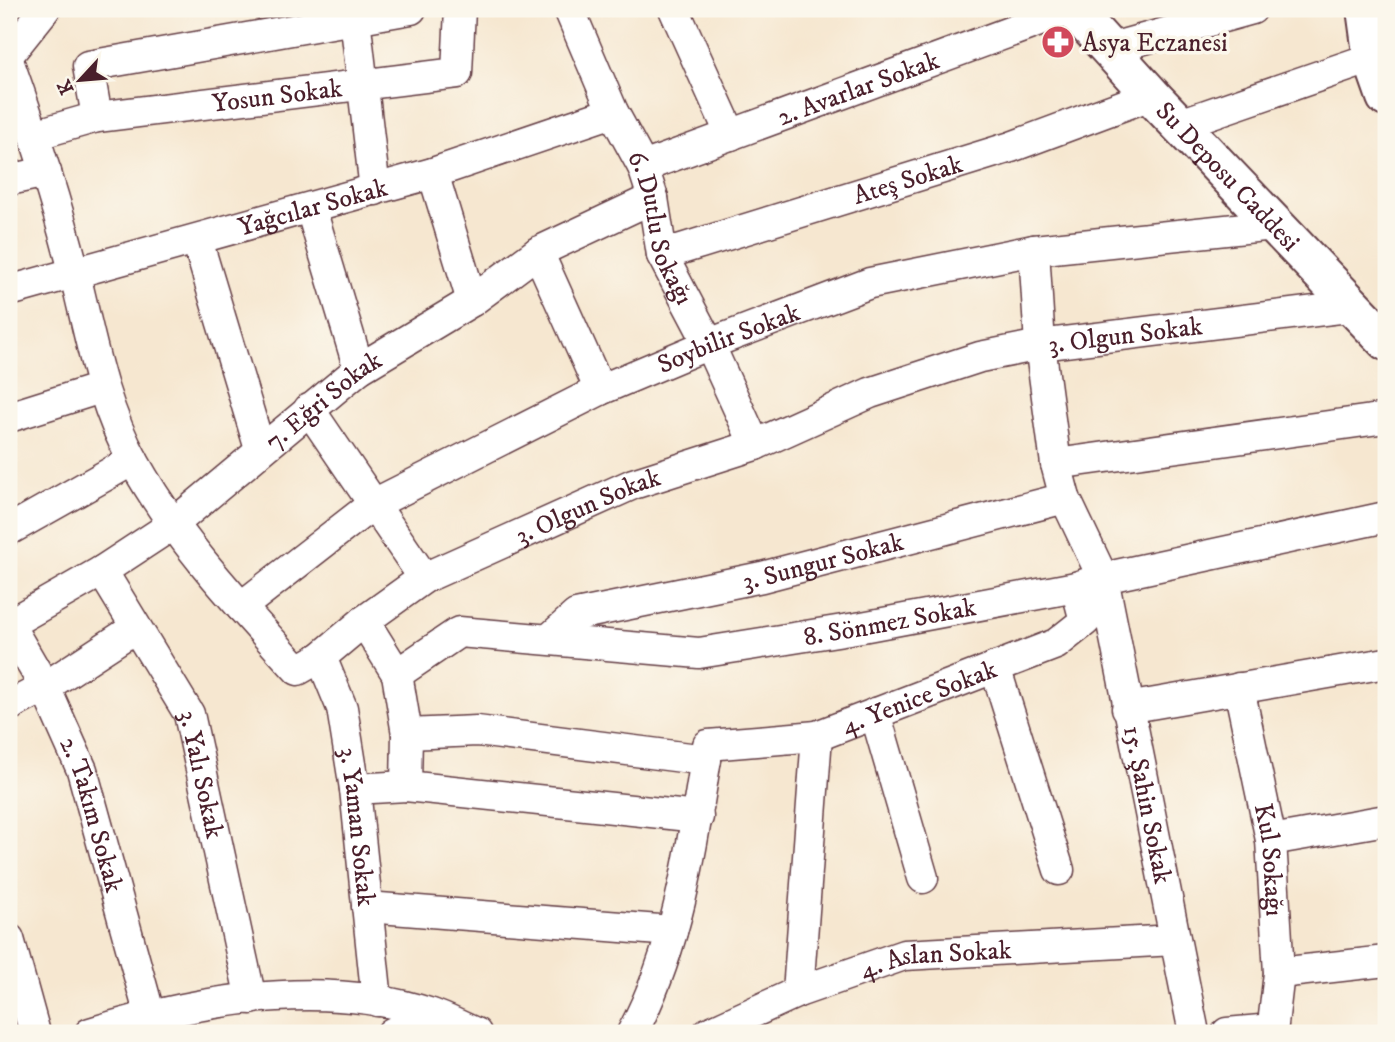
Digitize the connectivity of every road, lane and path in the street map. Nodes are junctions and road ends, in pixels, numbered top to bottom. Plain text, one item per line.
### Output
1 (45, 9) edge
2 (409, 9) edge
3 (460, 9) edge
4 (569, 9) edge
5 (674, 9) edge
6 (1072, 9) edge
7 (1252, 9) edge
8 (1366, 9) edge
9 (355, 18) junction
10 (1108, 49) junction
11 (9, 54) edge
12 (1379, 57) edge
13 (9, 62) edge
14 (363, 86) junction
15 (1151, 95) junction
16 (1386, 97) edge
17 (613, 112) junction
18 (97, 117) junction
19 (1180, 124) junction
20 (34, 135) junction
21 (731, 135) junction
22 (643, 167) junction
23 (46, 172) junction
24 (433, 173) junction
25 (9, 180) edge
26 (375, 190) junction
27 (653, 198) junction
28 (311, 209) junction
29 (1274, 225) junction
30 (197, 240) junction
31 (1034, 250) junction
32 (538, 252) junction
33 (662, 255) junction
34 (75, 274) junction
35 (9, 291) edge
36 (472, 300) junction
37 (1356, 306) junction
38 (1386, 341) edge
39 (709, 344) junction
40 (1040, 345) junction
41 (359, 369) junction
42 (101, 388) junction
43 (600, 390) junction
44 (309, 409) junction
45 (9, 417) edge
46 (1386, 418) edge
47 (755, 445) junction
48 (260, 449) junction
49 (133, 460) junction
50 (1056, 464) junction
51 (1065, 498) junction
52 (372, 505) junction
53 (1386, 517) edge
54 (172, 525) junction
55 (9, 530) edge
56 (102, 571) junction
57 (424, 578) junction
58 (1089, 582) junction
59 (240, 607) junction
60 (364, 621) junction
61 (9, 624) edge
62 (135, 628) junction
63 (549, 639) junction
64 (321, 657) junction
65 (1386, 663) edge
66 (995, 667) junction
67 (397, 674) junction
68 (45, 687) junction
69 (1239, 688) junction
70 (9, 706) edge
71 (1127, 708) junction
72 (875, 713) junction
73 (408, 734) junction
74 (817, 736) junction
75 (707, 753) junction
76 (406, 786) junction
77 (355, 789) junction
78 (698, 817) junction
79 (1386, 820) edge
80 (1271, 840) junction
81 (1059, 870) dead end
82 (923, 878) dead end
83 (367, 907) junction
84 (672, 931) junction
85 (9, 939) edge
86 (1175, 940) junction
87 (1386, 963) edge
88 (1279, 973) junction
89 (798, 992) junction
90 (251, 999) junction
91 (377, 1001) junction
92 (431, 1014) junction
93 (150, 1016) junction
94 (1272, 1031) edge
95 (98, 1032) edge
96 (36, 1033) edge
97 (393, 1033) edge
98 (476, 1033) edge
99 (632, 1033) edge
100 (708, 1033) edge
101 (1194, 1033) edge
102 (1227, 1033) edge

1 - 11 street
2 - 9 street
3 - 14 street, Yosun Sokak
4 - 17 street, 6. Dutlu Sokağı
5 - 21 street
6 - 10 main road, Su Deposu Caddesi
6 - 21 street, 2. Avarlar Sokak
7 - 10 street
8 - 12 main road
9 - 14 street
9 - 18 street
10 - 15 main road, Su Deposu Caddesi
12 - 16 main road
12 - 19 street
13 - 20 street, 3. Olgun Sokak
14 - 18 street, Yosun Sokak
14 - 26 street
15 - 19 main road, Su Deposu Caddesi
15 - 33 street, Ateş Sokak
17 - 22 street, 6. Dutlu Sokağı
17 - 24 street, Yağcılar Sokak
18 - 20 street, Yosun Sokak
19 - 29 main road, Su Deposu Caddesi
20 - 23 street, 3. Olgun Sokak
21 - 22 street, 2. Avarlar Sokak
22 - 27 street, 6. Dutlu Sokağı
23 - 25 street
23 - 34 street, 3. Olgun Sokak
24 - 26 street, Yağcılar Sokak
24 - 36 street
26 - 28 street, Yağcılar Sokak
27 - 32 street, 7. Eğri Sokak
27 - 33 street, 6. Dutlu Sokağı
28 - 30 street, Yağcılar Sokak
28 - 41 street
29 - 31 street, Soybilir Sokak
29 - 37 main road, Su Deposu Caddesi
30 - 34 street, Yağcılar Sokak
30 - 48 street
31 - 39 street, Soybilir Sokak
31 - 40 street
32 - 36 street, 7. Eğri Sokak
32 - 43 street
33 - 39 street, 6. Dutlu Sokağı
34 - 35 street, Yağcılar Sokak
34 - 42 street, 3. Olgun Sokak
36 - 41 street, 7. Eğri Sokak
37 - 38 main road, Su Deposu Caddesi
37 - 40 street, 3. Olgun Sokak
39 - 43 street, Soybilir Sokak
39 - 47 street, 6. Dutlu Sokağı
40 - 47 street, 3. Olgun Sokak
40 - 50 street
41 - 44 street, 7. Eğri Sokak
42 - 45 street
42 - 49 street, 3. Olgun Sokak
43 - 52 street, Soybilir Sokak
44 - 48 street, 7. Eğri Sokak
44 - 52 street
46 - 50 street
47 - 57 street, 3. Olgun Sokak
48 - 54 street, 7. Eğri Sokak
49 - 54 street, 3. Olgun Sokak
49 - 55 street
50 - 51 street
51 - 58 street
51 - 63 street, 3. Sungur Sokak
52 - 57 street
52 - 59 street, Soybilir Sokak
53 - 58 street, 8. Sönmez Sokak
54 - 56 street, 7. Eğri Sokak
54 - 59 street, 3. Olgun Sokak
56 - 61 street, 7. Eğri Sokak
56 - 62 street, 3. Yalı Sokak
57 - 60 street, 3. Olgun Sokak
58 - 63 street, 8. Sönmez Sokak
58 - 66 street, 4. Yenice Sokak
58 - 71 street, 15. Şahin Sokak
59 - 64 street, 3. Olgun Sokak
60 - 64 street, 3. Olgun Sokak
60 - 67 street
61 - 68 street, 2. Takım Sokak
62 - 68 street
62 - 90 street, 3. Yalı Sokak
63 - 67 street, 8. Sönmez Sokak
64 - 77 street, 3. Yaman Sokak
65 - 69 street
66 - 72 street, 4. Yenice Sokak
66 - 81 street
67 - 73 street
68 - 70 street
68 - 93 street, 2. Takım Sokak
69 - 71 street
69 - 80 street, Kul Sokağı
71 - 86 street, 15. Şahin Sokak
72 - 74 street, 4. Yenice Sokak
72 - 82 street
73 - 75 street, 4. Yenice Sokak
73 - 76 street
74 - 75 street, 4. Yenice Sokak
74 - 89 street
75 - 78 street
76 - 77 street
76 - 78 street
77 - 83 street, 3. Yaman Sokak
78 - 84 street
79 - 80 street
80 - 88 street, Kul Sokağı
83 - 84 street
83 - 91 street, 3. Yaman Sokak
84 - 99 street
85 - 96 street
86 - 89 street, 4. Aslan Sokak
86 - 101 street, 15. Şahin Sokak
87 - 88 street
88 - 94 street, Kul Sokağı
89 - 100 street, 4. Aslan Sokak
90 - 91 street
90 - 93 street
91 - 92 street
92 - 97 street
92 - 98 street
93 - 95 street
94 - 102 street

